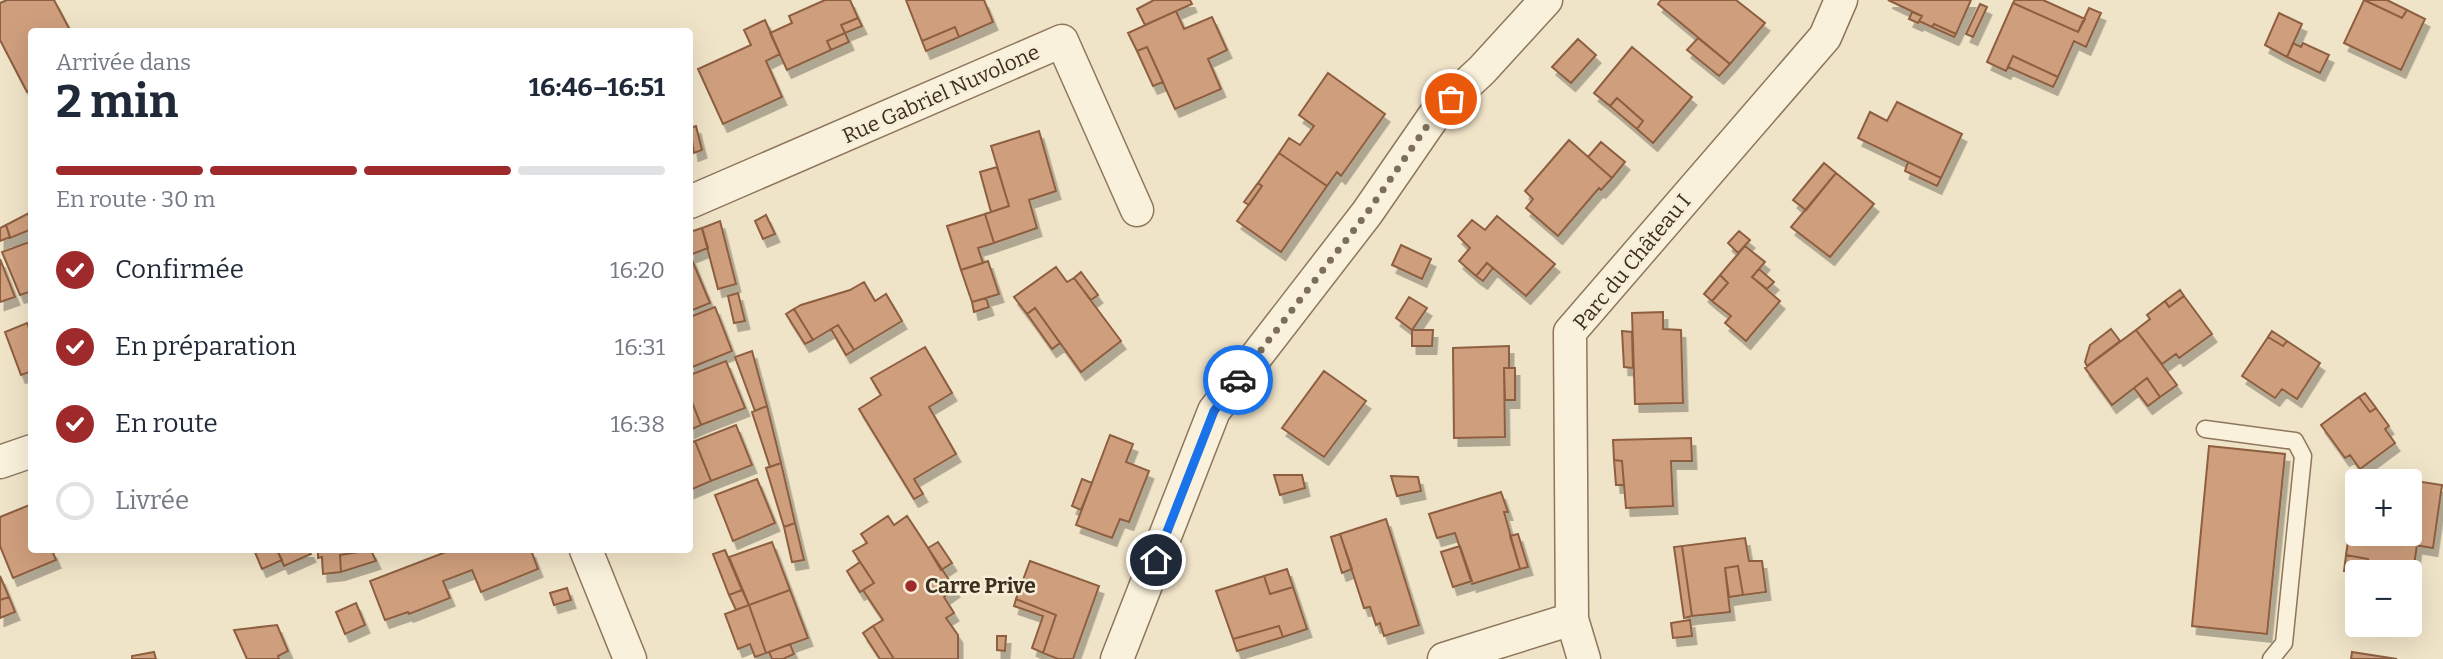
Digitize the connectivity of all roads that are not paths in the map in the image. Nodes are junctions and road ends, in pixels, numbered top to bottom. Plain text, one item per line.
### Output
1 (1546, 0) edge
2 (1842, 0) edge
3 (693, 201) edge
4 (1137, 210) dead end
5 (2205, 429) dead end
6 (28, 452) edge
7 (0, 463) edge
8 (587, 553) edge
9 (1573, 619) junction
10 (630, 659) edge
11 (1117, 659) edge
12 (1444, 659) edge
13 (1584, 659) edge
14 (2271, 659) edge

1 - 11 street
2 - 9 street, Parc du Château I
3 - 4 street, Rue Gabriel Nuvolone
5 - 14 lane
6 - 7 street
8 - 10 street
9 - 12 street
9 - 13 street, Parc du Château I

